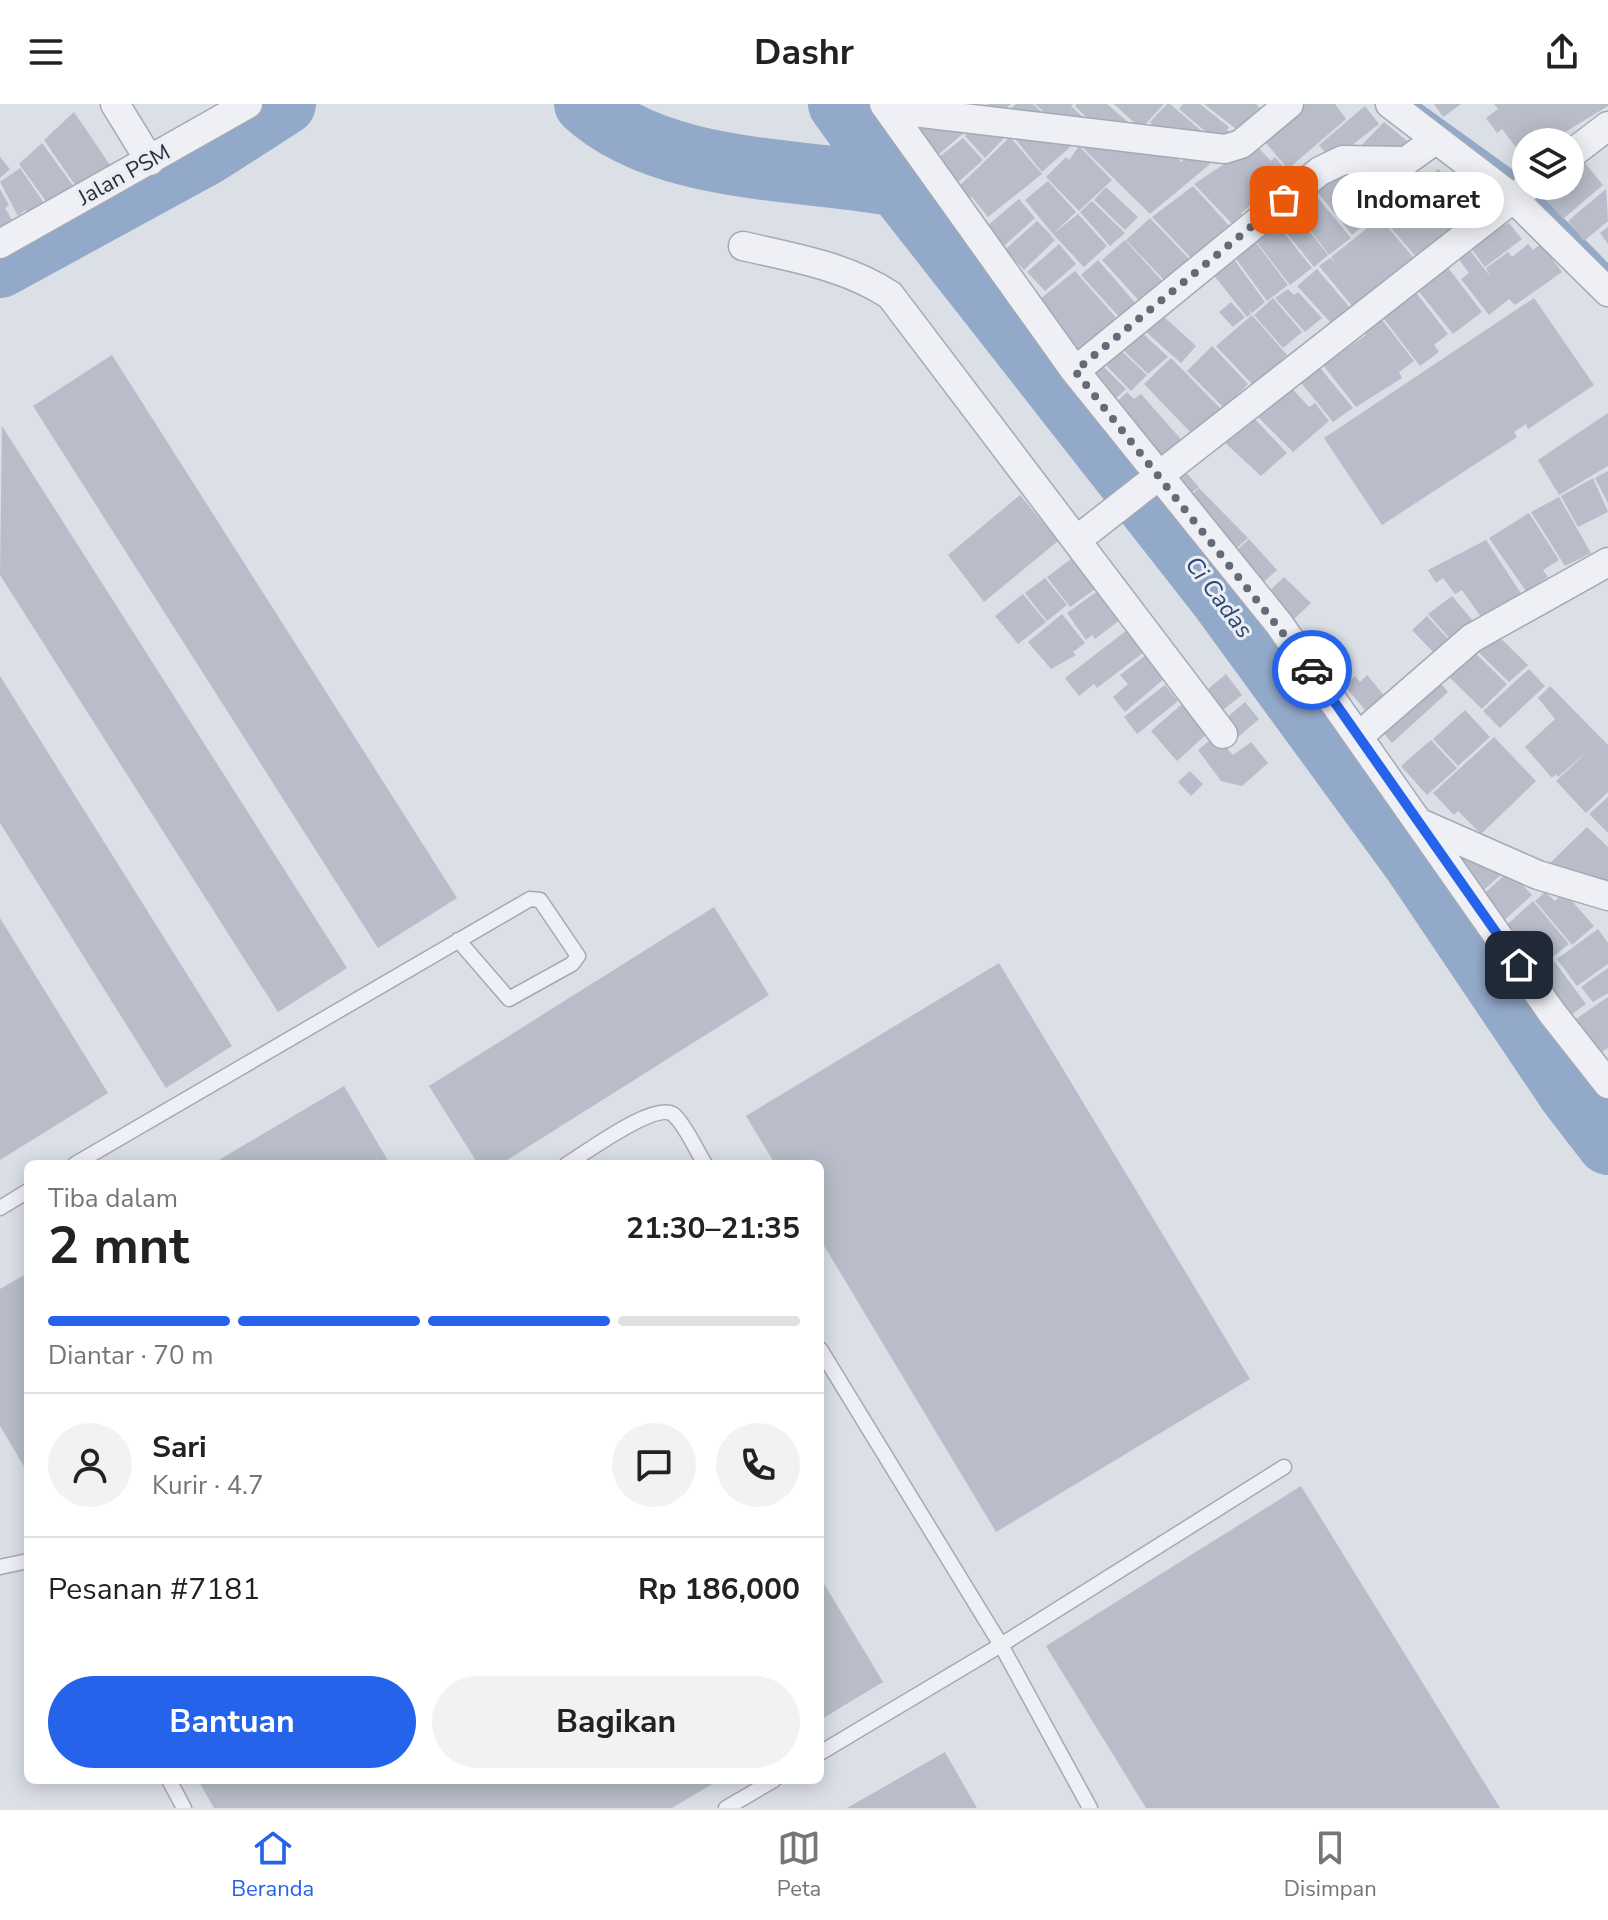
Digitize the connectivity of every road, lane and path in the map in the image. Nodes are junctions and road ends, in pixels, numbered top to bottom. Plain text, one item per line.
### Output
1 (115, 104) edge
2 (248, 104) edge
3 (1289, 104) edge
4 (1390, 104) edge
5 (886, 107) edge
6 (1608, 126) edge
7 (1435, 140) junction
8 (1584, 144) edge
9 (150, 161) junction
10 (1512, 187) edge
11 (1512, 199) edge
12 (1528, 200) edge
13 (0, 244) edge
14 (743, 246) dead end
15 (1608, 292) edge
16 (1075, 371) junction
17 (1150, 486) junction
18 (1078, 539) junction
19 (1608, 562) edge
20 (1223, 734) dead end
21 (1359, 736) junction
22 (1419, 822) junction
23 (1608, 896) edge
24 (458, 940) junction
25 (1608, 1084) edge
26 (82, 1160) edge
27 (574, 1160) edge
28 (702, 1160) edge
29 (24, 1193) edge
30 (0, 1208) edge
31 (824, 1356) edge
32 (1284, 1467) dead end
33 (24, 1562) edge
34 (0, 1567) edge
35 (1001, 1645) junction
36 (824, 1751) edge
37 (171, 1784) edge
38 (767, 1784) edge
39 (184, 1808) edge
40 (726, 1808) edge
41 (1090, 1808) edge

1 - 9 street
2 - 9 street, Jalan PSM
3 - 5 street
4 - 7 street
5 - 16 street
6 - 8 street
7 - 10 street
7 - 16 street
9 - 13 street, Jalan PSM
11 - 17 street
12 - 15 street
14 - 18 street
16 - 17 street
17 - 18 street
17 - 21 street
18 - 20 street
19 - 21 street
21 - 22 street
22 - 23 street
22 - 25 street
24 - 24 lane
24 - 26 lane
27 - 28 lane
29 - 30 lane
31 - 35 lane
32 - 35 lane
33 - 34 lane
35 - 36 lane
35 - 41 lane
37 - 39 lane
38 - 40 lane

